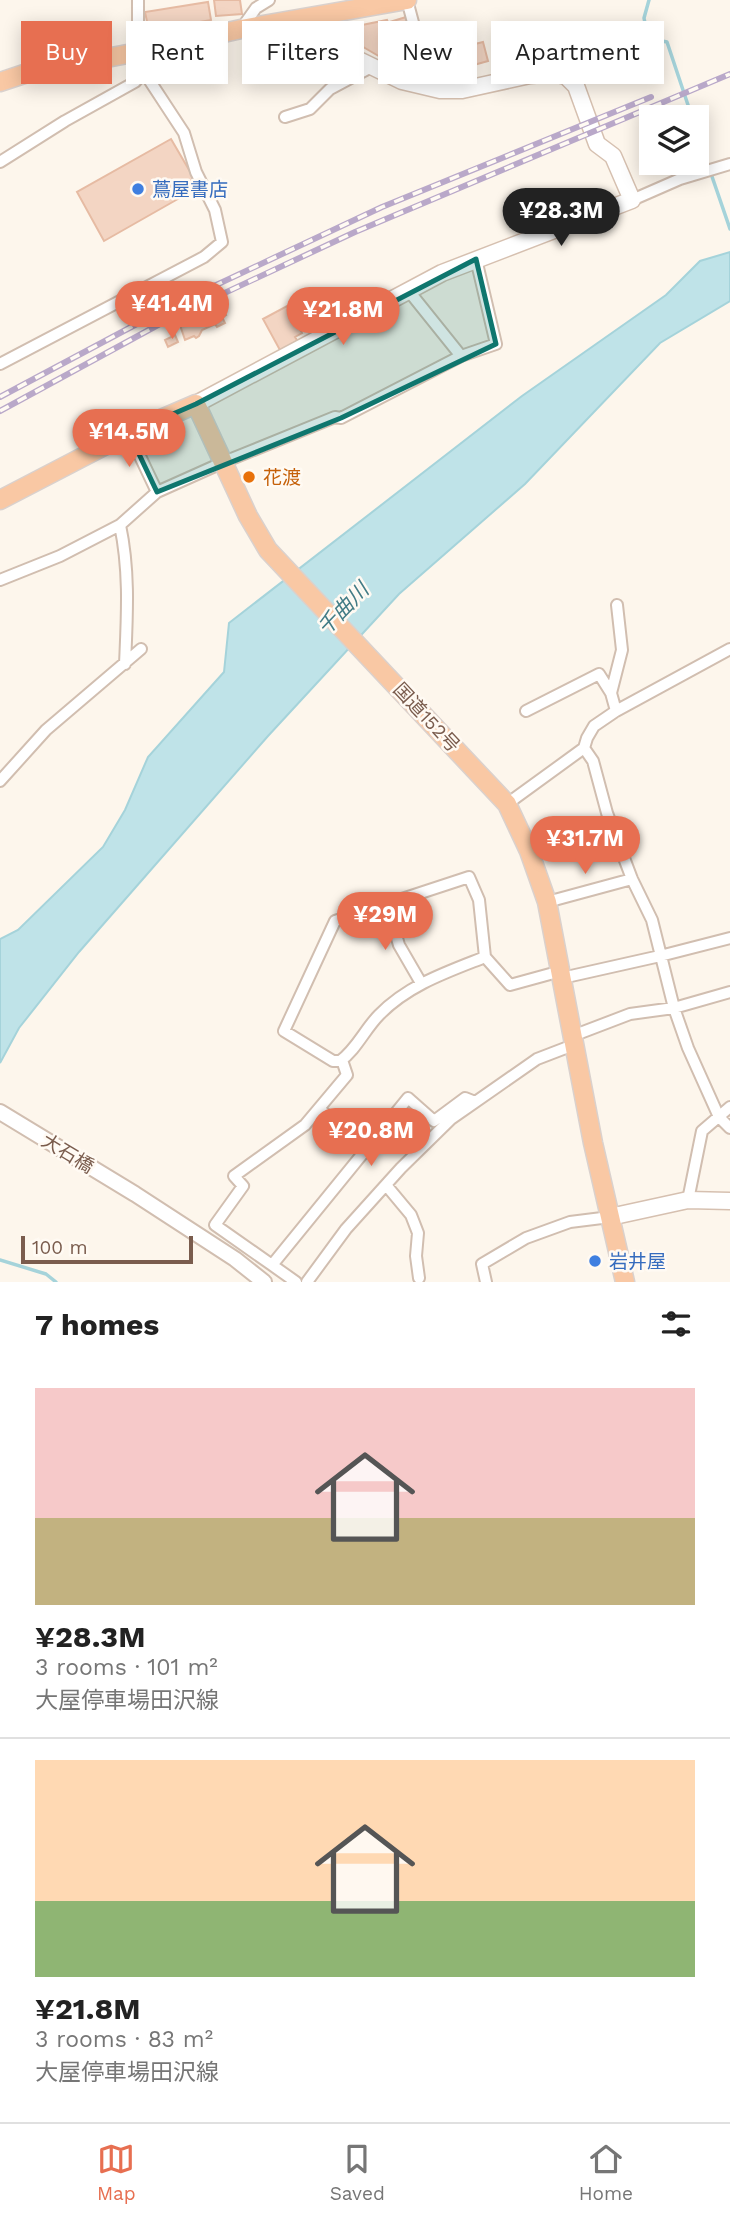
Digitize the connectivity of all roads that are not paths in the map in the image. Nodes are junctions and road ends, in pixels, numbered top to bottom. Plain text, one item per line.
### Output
1 (138, 0) edge
2 (269, 0) edge
3 (407, 0) edge
4 (292, 20) junction
5 (138, 21) edge
6 (241, 29) junction
7 (228, 32) edge
8 (126, 54) edge
9 (373, 66) junction
10 (0, 82) edge
11 (131, 84) edge
12 (152, 84) edge
13 (425, 87) junction
14 (285, 117) dead end
15 (0, 162) edge
16 (730, 164) edge
17 (632, 200) junction
18 (476, 259) junction
19 (408, 290) junction
20 (461, 356) junction
21 (0, 364) edge
22 (196, 404) junction
23 (129, 433) junction
24 (223, 462) junction
25 (157, 492) junction
26 (0, 500) edge
27 (120, 526) junction
28 (0, 580) edge
29 (617, 605) dead end
30 (141, 649) dead end
31 (730, 649) edge
32 (125, 664) junction
33 (611, 693) junction
34 (526, 711) dead end
35 (616, 711) junction
36 (584, 748) junction
37 (0, 781) edge
38 (508, 804) junction
39 (632, 879) junction
40 (547, 902) junction
41 (387, 904) junction
42 (730, 938) edge
43 (660, 956) junction
44 (485, 957) junction
45 (561, 975) junction
46 (421, 983) junction
47 (730, 992) edge
48 (674, 1007) junction
49 (575, 1039) junction
50 (342, 1060) junction
51 (475, 1102) junction
52 (730, 1107) edge
53 (319, 1109) junction
54 (0, 1112) edge
55 (719, 1116) junction
56 (730, 1128) edge
57 (368, 1147) junction
58 (386, 1185) junction
59 (688, 1200) junction
60 (730, 1201) edge
61 (610, 1217) junction
62 (272, 1265) junction
63 (419, 1278) dead end
64 (483, 1280) edge
65 (264, 1282) edge
66 (296, 1282) edge
67 (307, 1282) edge
68 (625, 1282) edge

1 - 5 street
2 - 6 street
3 - 4 highway
3 - 13 street
4 - 6 highway
4 - 9 main road
6 - 7 highway
8 - 10 highway
9 - 13 main road
9 - 14 street
11 - 15 street
12 - 21 street
13 - 17 main road
16 - 17 street
17 - 18 main road
18 - 19 main road
18 - 20 street
19 - 20 street
19 - 22 main road
20 - 24 street
22 - 23 highway
22 - 24 highway, 国道152号
23 - 25 street
23 - 26 highway
24 - 25 street
24 - 38 highway, 国道152号
25 - 27 street
27 - 28 street
27 - 32 street
29 - 33 street
30 - 32 street
31 - 35 street
32 - 37 street
33 - 34 street
33 - 35 street
35 - 36 street
36 - 38 street
36 - 39 street
38 - 40 highway, 国道152号
39 - 40 street
39 - 43 street
40 - 45 highway, 国道152号
41 - 44 street
41 - 46 street
41 - 50 street
42 - 43 street
43 - 45 street
43 - 48 street
44 - 45 street
44 - 46 street
45 - 49 highway, 国道152号
46 - 50 street
47 - 48 street
48 - 49 street
48 - 55 street
49 - 51 street
49 - 61 highway, 国道152号
50 - 53 street
51 - 57 street
51 - 58 street
52 - 55 street
53 - 57 street
53 - 62 street
54 - 65 street, 大石橋
55 - 56 street
55 - 59 street
57 - 62 street
58 - 63 street
58 - 67 street
59 - 60 main road
59 - 61 main road
61 - 64 street
61 - 68 highway, 国道152号
62 - 66 street

